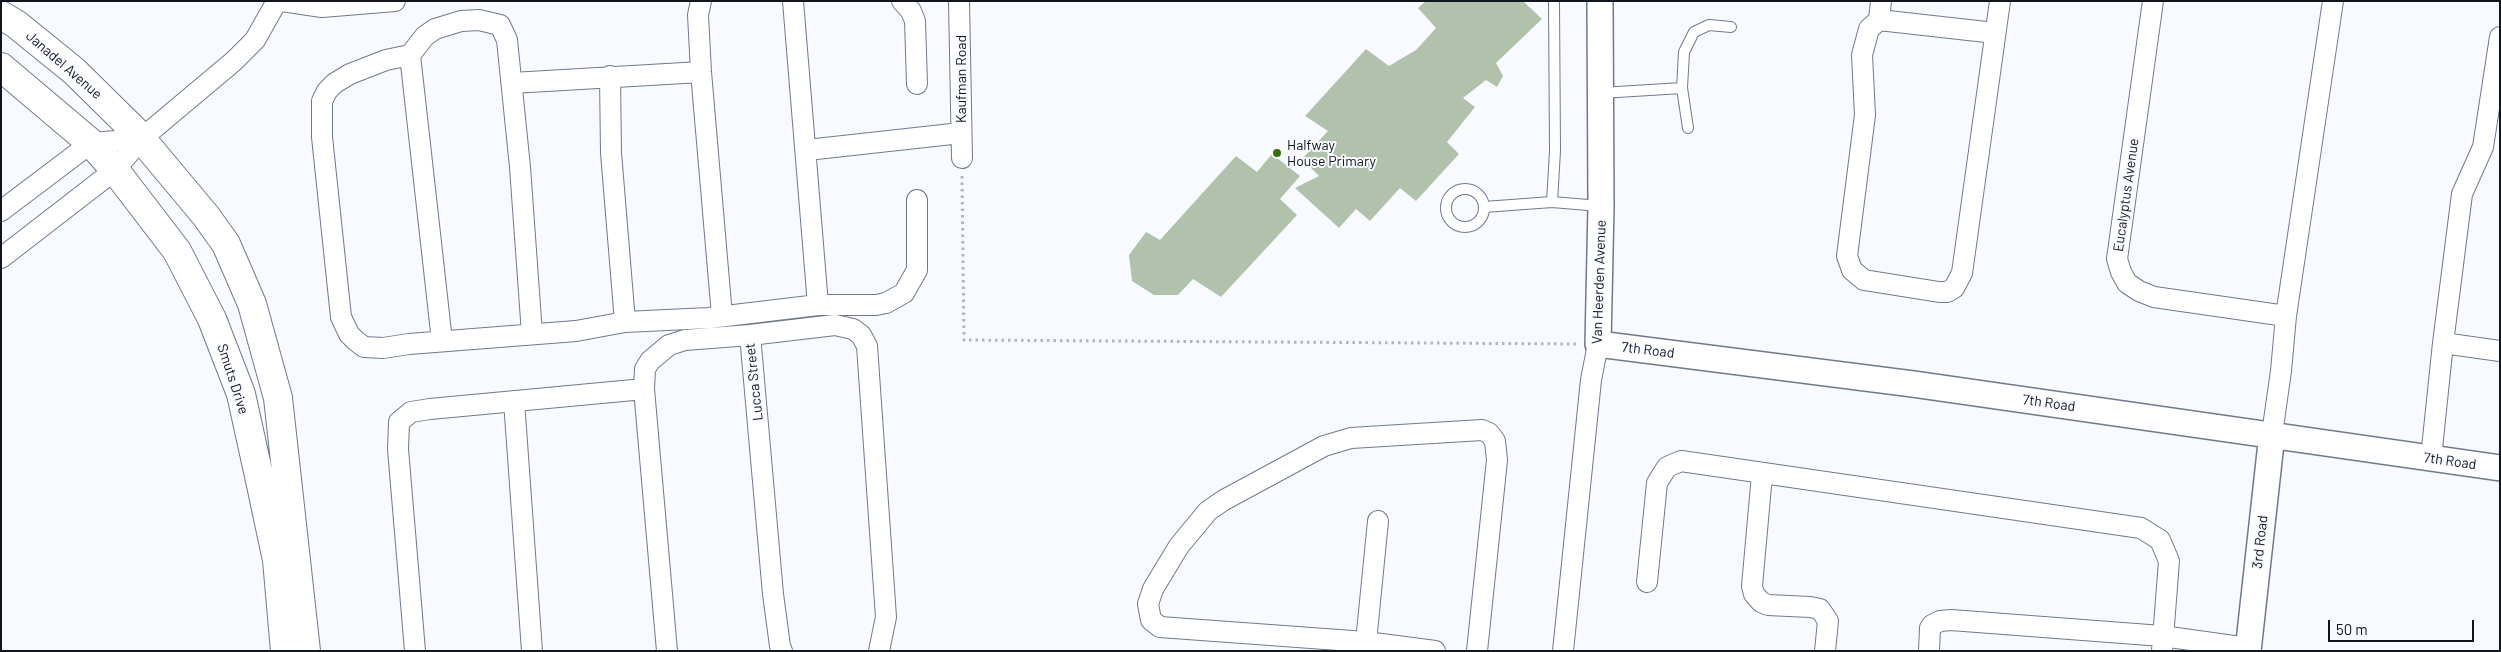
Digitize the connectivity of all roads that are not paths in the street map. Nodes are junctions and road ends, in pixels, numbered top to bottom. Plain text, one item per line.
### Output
1 (277, 1) edge
2 (282, 1) edge
3 (395, 1) edge
4 (701, 1) edge
5 (793, 1) edge
6 (902, 1) edge
7 (959, 1) edge
8 (1554, 1) edge
9 (1600, 1) edge
10 (2000, 1) edge
11 (2153, 1) edge
12 (2333, 1) edge
13 (1880, 11) edge
14 (1, 15) edge
15 (1731, 27) dead end
16 (1995, 33) junction
17 (2500, 37) edge
18 (410, 55) junction
19 (1, 68) edge
20 (701, 72) junction
21 (610, 76) junction
22 (512, 83) junction
23 (917, 84) dead end
24 (1682, 88) junction
25 (1601, 92) junction
26 (1688, 128) dead end
27 (132, 129) junction
28 (961, 133) junction
29 (91, 143) junction
30 (807, 150) junction
31 (962, 158) road end
32 (115, 170) junction
33 (917, 200) dead end
34 (1552, 202) junction
35 (1601, 206) junction
36 (1484, 207) dead end
37 (1, 211) edge
38 (1, 258) edge
39 (818, 305) junction
40 (722, 316) junction
41 (2286, 316) junction
42 (625, 322) junction
43 (532, 334) junction
44 (750, 335) junction
45 (442, 341) junction
46 (2443, 343) junction
47 (1598, 344) junction
48 (2500, 350) edge
49 (644, 389) junction
50 (514, 401) junction
51 (2272, 434) junction
52 (2431, 458) junction
53 (2500, 468) edge
54 (1762, 474) junction
55 (1378, 521) dead end
56 (298, 576) junction
57 (1647, 582) dead end
58 (1366, 642) junction
59 (2162, 643) edge
60 (2248, 649) edge
61 (285, 651) edge
62 (306, 651) edge
63 (320, 651) edge
64 (415, 651) edge
65 (532, 651) edge
66 (667, 651) edge
67 (782, 651) edge
68 (879, 651) edge
69 (1435, 651) edge
70 (1476, 651) edge
71 (1563, 651) edge
72 (1825, 651) edge
73 (1929, 651) edge

1 - 27 street
2 - 3 street
4 - 20 street
5 - 30 street
6 - 23 street
7 - 28 street, Kaufman Road
8 - 34 lane
9 - 25 street, Van Heerden Avenue
10 - 16 street
11 - 41 street, Eucalyptus Avenue
12 - 41 street
13 - 16 street
13 - 16 street
14 - 27 main road, Janadel Avenue
15 - 24 lane
17 - 46 street
18 - 22 street
18 - 45 street
18 - 45 street
19 - 29 main road
20 - 21 street
20 - 40 street
21 - 22 street
21 - 42 street
22 - 43 street
24 - 25 lane
24 - 26 lane
25 - 35 street, Van Heerden Avenue
27 - 29 street
27 - 32 street
27 - 56 main road
28 - 30 street
28 - 31 street, Kaufman Road
29 - 32 main road, Smuts Drive
29 - 37 street
30 - 39 street
32 - 38 street
32 - 61 main road, Smuts Drive
33 - 39 street
34 - 35 lane
34 - 36 lane
35 - 47 street, Van Heerden Avenue
39 - 40 street
40 - 42 street
41 - 51 street
42 - 43 street
43 - 45 street
44 - 49 street
44 - 67 street, Lucca Street
44 - 68 street, Lucca Street
46 - 48 street
46 - 52 street
47 - 51 street, 7th Road
47 - 71 street, Van Heerden Avenue
49 - 50 street
49 - 66 street
50 - 64 street
50 - 65 street
51 - 52 street, 7th Road
51 - 60 street, 3rd Road
52 - 53 street, 7th Road
54 - 57 street
54 - 59 street
54 - 72 street
55 - 58 street
56 - 62 main road
56 - 63 street
58 - 69 street
58 - 70 street
59 - 60 street
59 - 73 street

